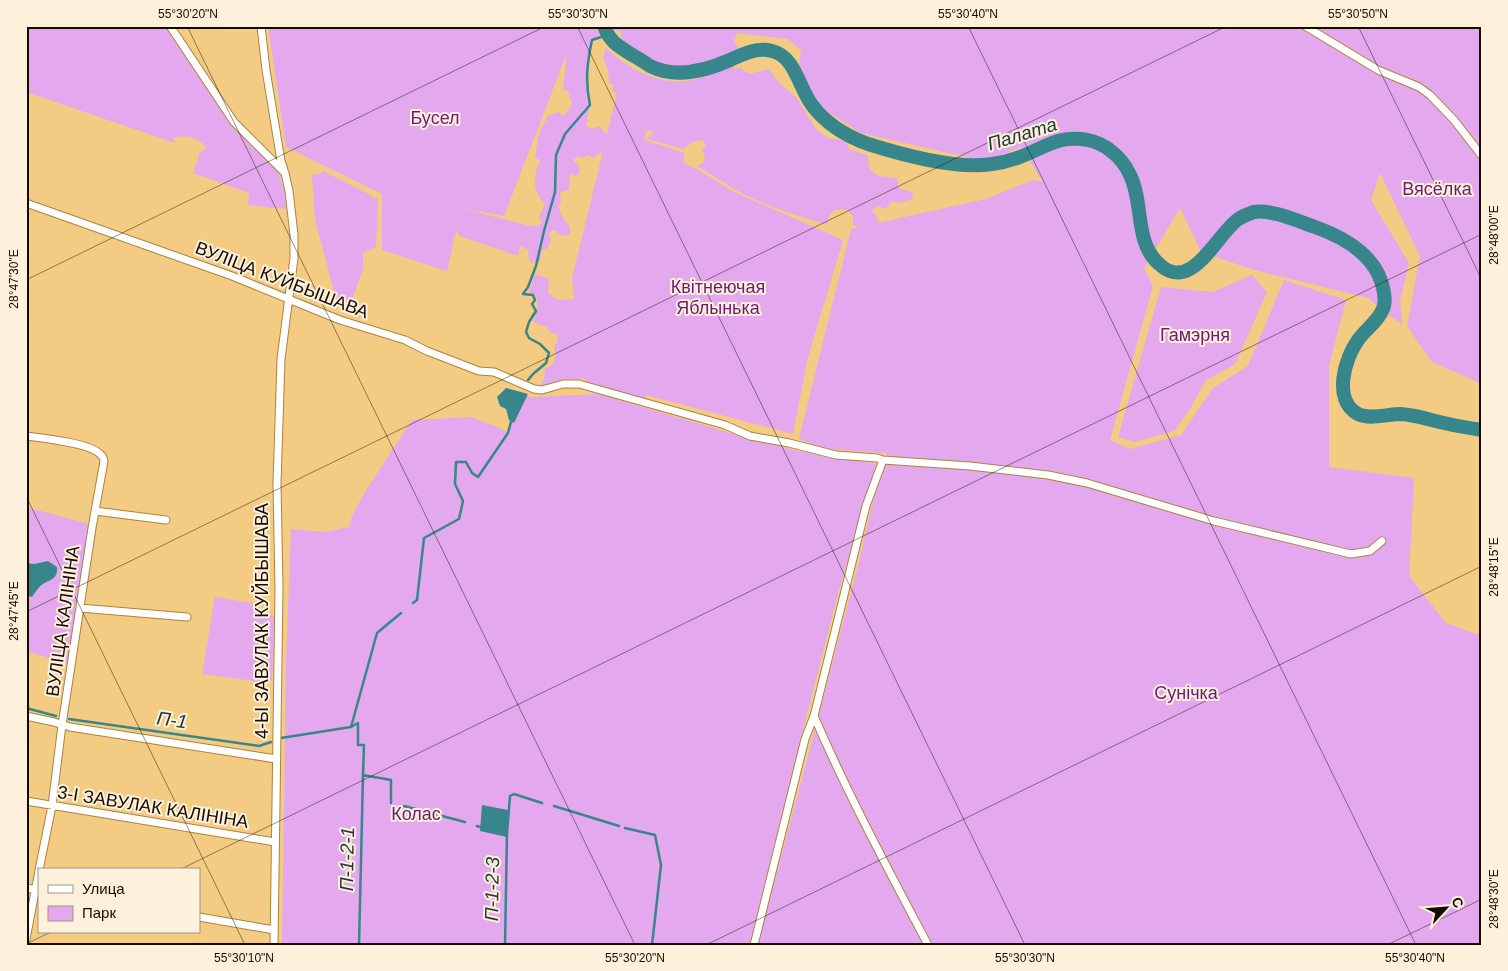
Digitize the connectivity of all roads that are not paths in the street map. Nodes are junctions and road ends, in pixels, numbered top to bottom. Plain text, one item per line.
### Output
1 (170, 26) edge
2 (261, 26) edge
3 (1305, 26) edge
4 (1482, 156) edge
5 (285, 173) junction
6 (26, 203) edge
7 (288, 299) junction
8 (26, 436) edge
9 (883, 460) junction
10 (95, 511) junction
11 (166, 520) dead end
12 (1382, 541) dead end
13 (80, 608) junction
14 (187, 617) dead end
15 (26, 716) edge
16 (814, 716) junction
17 (62, 724) junction
18 (276, 759) junction
19 (26, 801) edge
20 (52, 806) junction
21 (275, 842) junction
22 (40, 868) edge
23 (26, 888) edge
24 (37, 889) edge
25 (200, 917) edge
26 (274, 930) junction
27 (26, 939) edge
28 (274, 945) edge
29 (754, 945) edge
30 (928, 945) edge

1 - 5 street
2 - 5 street, 4-Ы ЗАВУЛАК КУЙБЫШАВА
3 - 4 street
5 - 7 street, 4-Ы ЗАВУЛАК КУЙБЫШАВА
6 - 7 street, ВУЛІЦА КУЙБЫШАВА
7 - 9 street, ВУЛІЦА КУЙБЫШАВА
7 - 18 street, 4-Ы ЗАВУЛАК КУЙБЫШАВА
8 - 10 street, ВУЛІЦА КАЛІНІНА
9 - 12 street, ВУЛІЦА КУЙБЫШАВА
9 - 16 street
10 - 11 street
10 - 13 street, ВУЛІЦА КАЛІНІНА
13 - 14 street
13 - 17 street, ВУЛІЦА КАЛІНІНА
15 - 17 street
16 - 29 street
16 - 30 street
17 - 18 street
17 - 20 street, ВУЛІЦА КАЛІНІНА
18 - 21 street, 4-Ы ЗАВУЛАК КУЙБЫШАВА
19 - 20 street, 3-І ЗАВУЛАК КАЛІНІНА
20 - 21 street, 3-І ЗАВУЛАК КАЛІНІНА
20 - 22 street, ВУЛІЦА КАЛІНІНА
21 - 26 street, 4-Ы ЗАВУЛАК КУЙБЫШАВА
23 - 24 street
24 - 27 street, ВУЛІЦА КАЛІНІНА
25 - 26 street
26 - 28 street, 4-Ы ЗАВУЛАК КУЙБЫШАВА

